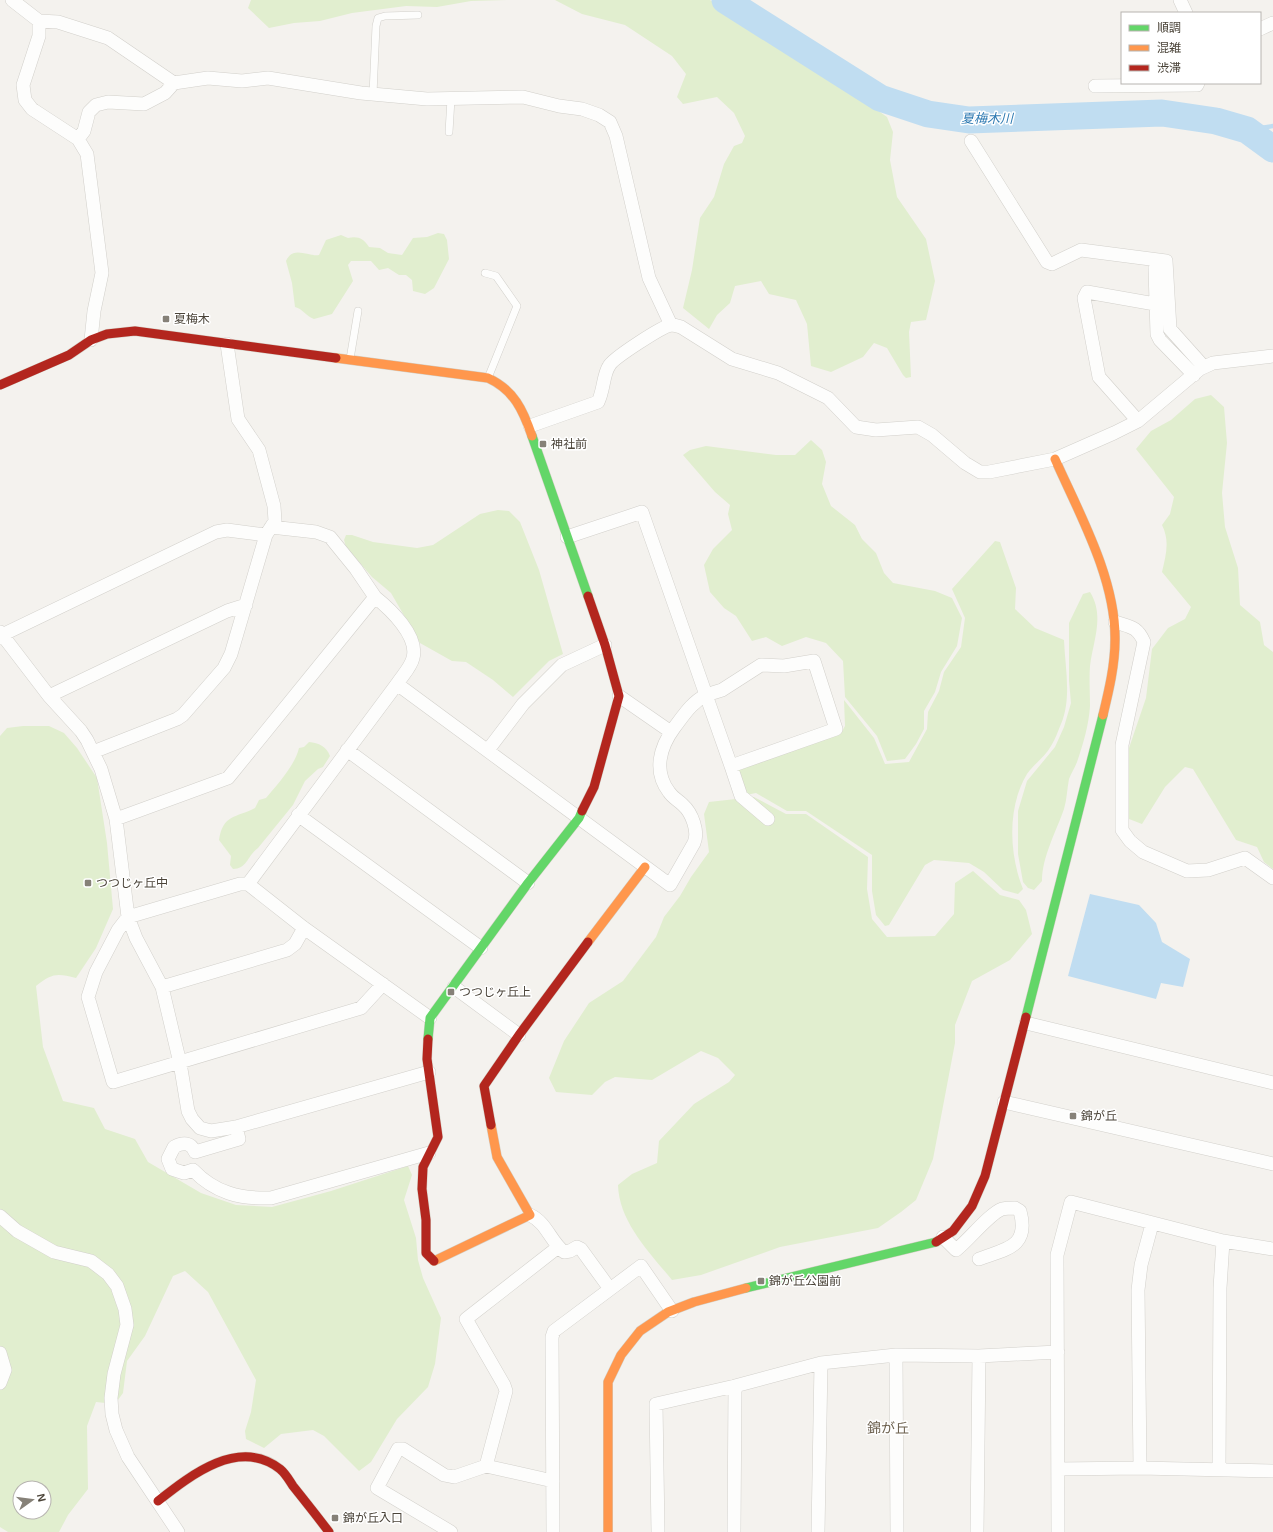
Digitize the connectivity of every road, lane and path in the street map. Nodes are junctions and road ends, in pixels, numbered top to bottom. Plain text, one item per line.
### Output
1 (12, 0) edge
2 (1180, 0) edge
3 (1186, 12) edge
4 (418, 16) dead end
5 (39, 21) junction
6 (1273, 24) edge
7 (1261, 30) edge
8 (174, 83) junction
9 (1198, 84) edge
10 (1095, 86) dead end
11 (373, 94) junction
12 (451, 98) junction
13 (449, 132) dead end
14 (78, 139) junction
15 (971, 140) dead end
16 (1155, 269) dead end
17 (485, 273) dead end
18 (1155, 304) junction
19 (358, 311) dead end
20 (671, 325) junction
21 (91, 340) junction
22 (227, 344) junction
23 (1273, 356) edge
24 (350, 359) junction
25 (1199, 371) junction
26 (488, 378) junction
27 (0, 385) edge
28 (1138, 421) junction
29 (530, 426) junction
30 (1055, 459) junction
31 (268, 531) junction
32 (567, 537) junction
33 (375, 597) junction
34 (246, 605) junction
35 (1114, 622) junction
36 (1, 635) edge
37 (605, 645) junction
38 (396, 684) junction
39 (49, 696) junction
40 (619, 696) junction
41 (706, 696) junction
42 (671, 732) junction
43 (347, 750) junction
44 (488, 750) junction
45 (93, 752) junction
46 (731, 766) junction
47 (298, 814) junction
48 (579, 818) junction
49 (116, 819) junction
50 (768, 819) dead end
51 (645, 867) junction
52 (1273, 878) edge
53 (528, 883) junction
54 (248, 884) junction
55 (128, 917) junction
56 (304, 928) junction
57 (481, 948) junction
58 (383, 984) junction
59 (162, 987) junction
60 (454, 987) junction
61 (430, 1018) junction
62 (1026, 1023) junction
63 (519, 1035) junction
64 (180, 1063) junction
65 (429, 1072) junction
66 (1273, 1083) edge
67 (1004, 1102) junction
68 (236, 1127) junction
69 (196, 1152) junction
70 (429, 1153) junction
71 (1273, 1164) edge
72 (193, 1170) junction
73 (530, 1215) junction
74 (0, 1216) edge
75 (1152, 1224) junction
76 (943, 1237) junction
77 (1223, 1241) junction
78 (557, 1248) junction
79 (1273, 1249) edge
80 (979, 1259) dead end
81 (610, 1289) junction
82 (672, 1311) junction
83 (1058, 1352) junction
84 (0, 1353) edge
85 (896, 1355) junction
86 (979, 1356) junction
87 (821, 1363) junction
88 (0, 1383) edge
89 (735, 1386) junction
90 (486, 1466) junction
91 (1058, 1468) junction
92 (1140, 1468) junction
93 (1220, 1470) junction
94 (1273, 1471) edge
95 (553, 1481) junction
96 (158, 1501) junction
97 (178, 1532) edge
98 (329, 1532) edge
99 (451, 1532) edge
100 (553, 1532) edge
101 (608, 1532) edge
102 (658, 1532) edge
103 (734, 1532) edge
104 (818, 1532) edge
105 (897, 1532) edge
106 (977, 1532) edge
107 (1058, 1532) edge

1 - 5 street
2 - 3 street
4 - 11 lane
5 - 8 street
5 - 14 street
6 - 7 street
8 - 11 street
8 - 14 street
9 - 10 street
11 - 12 street
12 - 13 lane
12 - 20 street
14 - 21 street
15 - 25 street
16 - 18 street
17 - 26 lane
18 - 25 street
18 - 28 street
19 - 24 lane
20 - 29 street
20 - 30 street
21 - 22 street
21 - 27 street
22 - 24 street
22 - 31 street
23 - 25 street
24 - 26 street
25 - 28 street
26 - 29 street
28 - 30 street
29 - 32 street
30 - 35 street
31 - 33 street
31 - 34 street
31 - 36 street
32 - 37 street
32 - 41 street
33 - 38 street
33 - 49 street
34 - 39 street
34 - 45 street
35 - 52 street
35 - 62 street
36 - 39 street
37 - 40 street
37 - 44 street
38 - 43 street
38 - 44 street
39 - 45 street
40 - 42 street
40 - 48 street
41 - 42 street
41 - 46 street
41 - 46 street
42 - 51 street
43 - 47 street
43 - 53 street
44 - 48 street
45 - 49 street
46 - 50 street
47 - 54 street
47 - 57 street
48 - 51 street
48 - 53 street
49 - 55 street
51 - 63 street
53 - 57 street
54 - 55 street
54 - 56 street
55 - 59 street
55 - 64 street
56 - 58 street
56 - 59 street
57 - 60 street
58 - 61 street
58 - 64 street
59 - 64 street
60 - 61 street
60 - 63 street
61 - 65 street
62 - 66 street
62 - 67 street
63 - 73 street
64 - 68 street
65 - 68 street
65 - 70 street
67 - 71 street
67 - 76 street
68 - 69 street
69 - 72 street
69 - 72 street
70 - 72 street
70 - 73 street
73 - 78 street
74 - 96 street
75 - 77 street
75 - 83 street
75 - 92 street
76 - 80 street
76 - 82 street
77 - 79 street
77 - 93 street
78 - 81 street
78 - 90 street
81 - 82 street
81 - 95 street
82 - 101 street
83 - 86 street
83 - 91 street
84 - 88 street
85 - 86 street
85 - 87 street
85 - 105 street
86 - 106 street
87 - 89 street
87 - 104 street
89 - 102 street
89 - 103 street
90 - 95 street
90 - 99 street
91 - 92 street
91 - 107 street
92 - 93 street
93 - 94 street
95 - 100 street
96 - 97 street
96 - 98 street

